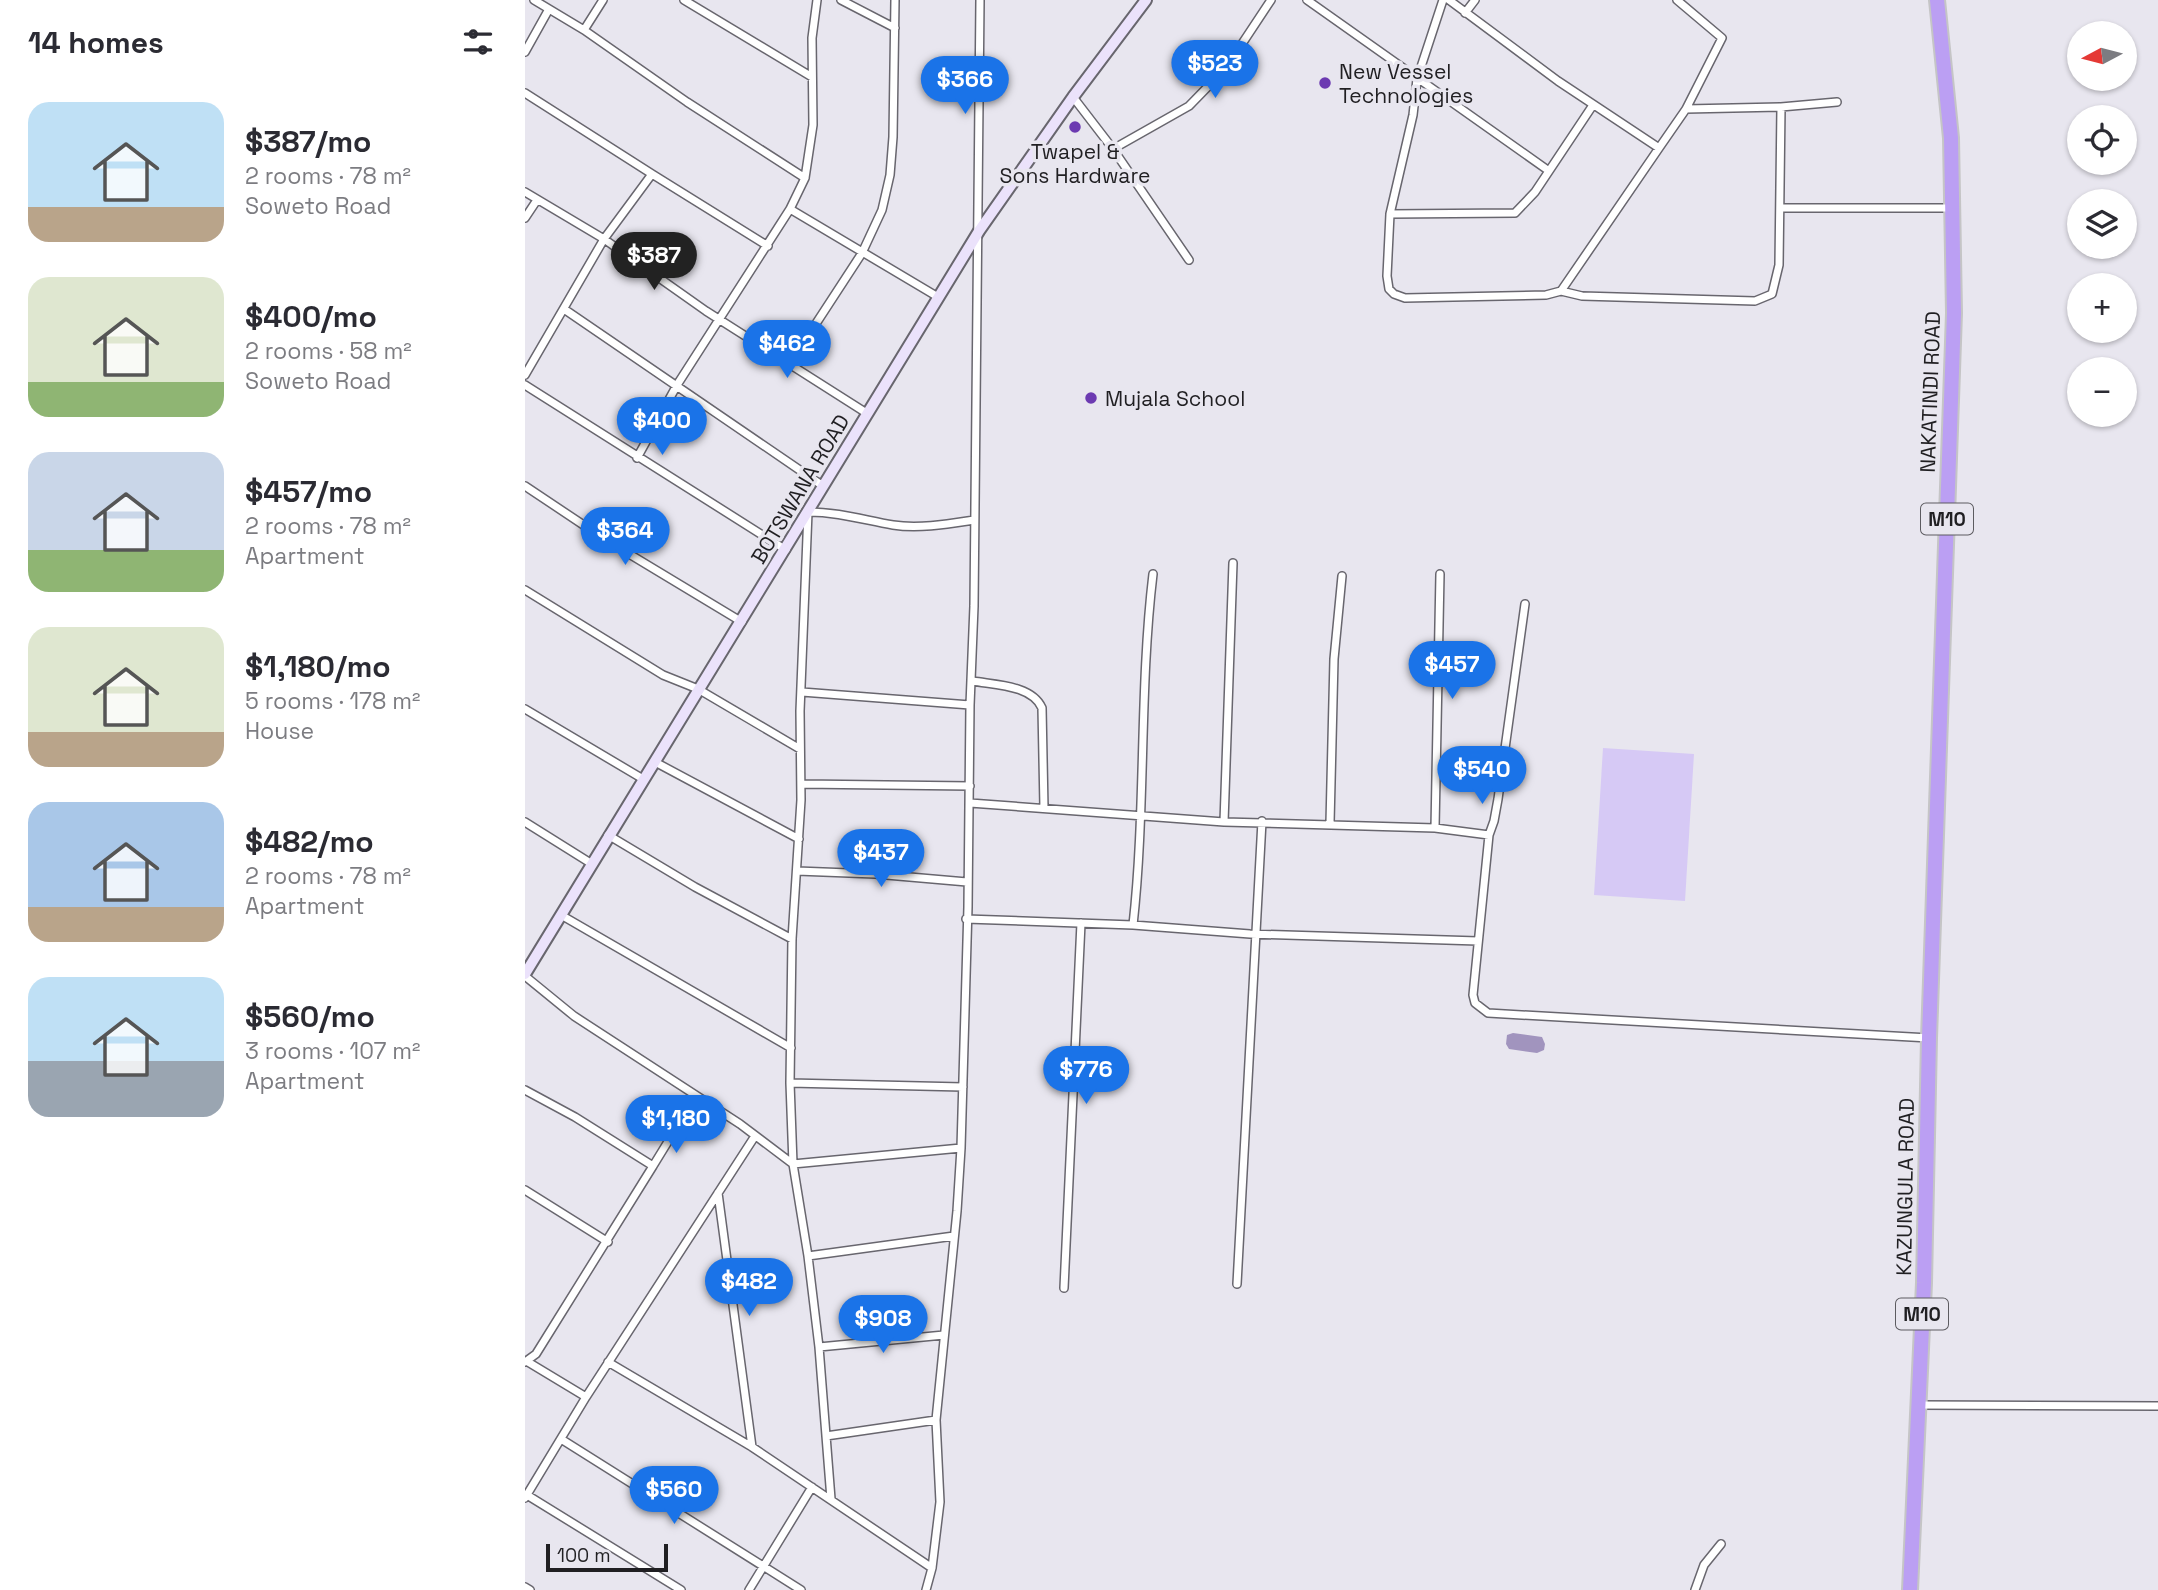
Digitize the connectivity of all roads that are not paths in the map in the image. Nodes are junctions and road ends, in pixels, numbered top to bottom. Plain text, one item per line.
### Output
1 (534, 0) edge
2 (603, 0) edge
3 (684, 0) edge
4 (817, 0) edge
5 (841, 0) edge
6 (895, 0) edge
7 (980, 0) edge
8 (1146, 0) edge
9 (1271, 0) edge
10 (1307, 0) edge
11 (1443, 0) edge
12 (1449, 0) edge
13 (1475, 0) edge
14 (1677, 0) edge
15 (1937, 0) edge
16 (549, 9) junction
17 (1465, 13) junction
18 (895, 28) junction
19 (584, 30) junction
20 (525, 52) edge
21 (813, 77) junction
22 (1417, 79) junction
23 (525, 93) edge
24 (1073, 97) junction
25 (1837, 102) dead end
26 (1593, 105) junction
27 (1781, 107) junction
28 (1686, 110) junction
29 (1659, 148) junction
30 (1113, 149) junction
31 (1549, 171) junction
32 (652, 174) junction
33 (805, 178) junction
34 (525, 192) edge
35 (537, 200) junction
36 (1780, 208) junction
37 (1954, 208) junction
38 (790, 209) junction
39 (1390, 214) junction
40 (525, 218) edge
41 (979, 231) junction
42 (604, 239) junction
43 (768, 246) junction
44 (862, 253) junction
45 (1189, 260) dead end
46 (1561, 291) junction
47 (938, 297) junction
48 (563, 309) junction
49 (721, 320) junction
50 (789, 365) junction
51 (525, 375) edge
52 (677, 385) junction
53 (525, 386) edge
54 (868, 414) junction
55 (637, 458) junction
56 (525, 486) edge
57 (823, 486) junction
58 (808, 512) junction
59 (974, 520) junction
60 (786, 550) junction
61 (1233, 564) dead end
62 (1153, 574) dead end
63 (1440, 574) dead end
64 (1342, 576) dead end
65 (525, 590) edge
66 (1525, 604) dead end
67 (742, 622) junction
68 (973, 681) junction
69 (698, 689) junction
70 (802, 692) junction
71 (970, 705) junction
72 (525, 709) edge
73 (800, 749) junction
74 (655, 762) junction
75 (643, 779) junction
76 (801, 784) junction
77 (970, 786) junction
78 (970, 803) junction
79 (1044, 808) junction
80 (1140, 814) junction
81 (525, 821) edge
82 (1262, 821) junction
83 (1224, 822) junction
84 (1330, 823) junction
85 (1435, 828) junction
86 (608, 835) junction
87 (1489, 835) junction
88 (799, 839) junction
89 (592, 863) junction
90 (797, 871) junction
91 (967, 882) junction
92 (561, 915) junction
93 (966, 919) junction
94 (1081, 923) junction
95 (1133, 925) junction
96 (1257, 934) junction
97 (792, 939) junction
98 (1478, 941) junction
99 (525, 975) edge
100 (1929, 1038) junction
101 (791, 1048) junction
102 (790, 1083) junction
103 (963, 1087) junction
104 (525, 1090) edge
105 (696, 1096) junction
106 (755, 1136) junction
107 (961, 1148) junction
108 (793, 1164) junction
109 (653, 1166) junction
110 (525, 1190) edge
111 (718, 1193) junction
112 (954, 1236) junction
113 (608, 1242) junction
114 (808, 1256) junction
115 (1237, 1284) dead end
116 (1064, 1288) dead end
117 (944, 1335) junction
118 (819, 1348) junction
119 (526, 1362) edge
120 (608, 1363) junction
121 (586, 1397) junction
122 (1918, 1405) junction
123 (2158, 1406) edge
124 (936, 1420) junction
125 (826, 1436) junction
126 (561, 1439) junction
127 (752, 1447) junction
128 (812, 1487) junction
129 (526, 1497) edge
130 (831, 1499) junction
131 (1721, 1544) dead end
132 (763, 1566) junction
133 (932, 1568) junction
134 (525, 1587) edge
135 (530, 1590) edge
136 (681, 1590) edge
137 (749, 1590) edge
138 (801, 1590) edge
139 (926, 1590) edge
140 (1696, 1590) edge
141 (1910, 1590) edge

1 - 16 street
2 - 19 street
3 - 21 street
4 - 21 street
5 - 18 street
6 - 18 street
7 - 41 street
8 - 24 street, BOTSWANA ROAD
9 - 30 street
10 - 22 street
11 - 22 street
12 - 17 street
13 - 17 street
14 - 28 street
15 - 37 highway, NAKATINDI ROAD / M10
16 - 19 street
16 - 20 street
17 - 26 street
18 - 44 street
19 - 33 street
21 - 33 street
22 - 31 street
22 - 39 street
23 - 32 street
24 - 30 street
24 - 41 street, BOTSWANA ROAD
25 - 27 street
26 - 29 street
26 - 31 street
27 - 28 street
27 - 36 street
28 - 29 street
29 - 46 street
30 - 45 street
31 - 39 street
32 - 42 street
32 - 43 street
33 - 38 street
34 - 35 street
35 - 40 street
35 - 42 street
36 - 37 street
36 - 46 street
37 - 100 highway, NAKATINDI ROAD / M10
38 - 43 street
38 - 44 street
39 - 46 street
41 - 47 street, BOTSWANA ROAD
41 - 59 street
42 - 48 street
42 - 49 street
43 - 49 street
44 - 47 street
44 - 50 street
47 - 54 street, BOTSWANA ROAD
48 - 51 street
48 - 52 street
49 - 50 street
49 - 52 street
50 - 54 street
52 - 55 street
52 - 57 street
53 - 55 street
54 - 57 street, BOTSWANA ROAD
55 - 60 street
56 - 67 street
57 - 58 street, BOTSWANA ROAD
58 - 59 street
58 - 60 street, BOTSWANA ROAD
58 - 70 street
59 - 68 street
60 - 67 street, BOTSWANA ROAD
61 - 83 street
62 - 80 street
63 - 85 street
64 - 84 street
65 - 69 street
66 - 87 street
67 - 69 street, BOTSWANA ROAD
68 - 71 street
68 - 79 street
69 - 73 street
69 - 74 street, BOTSWANA ROAD
70 - 71 street
70 - 73 street
71 - 77 street
72 - 75 street
73 - 76 street
74 - 75 street, BOTSWANA ROAD
74 - 88 street
75 - 86 street, BOTSWANA ROAD
76 - 77 street
76 - 88 street
77 - 78 street
78 - 79 street
78 - 91 street
79 - 80 street
80 - 83 street
80 - 95 street
81 - 89 street
82 - 83 street
82 - 84 street
82 - 96 street
84 - 85 street
85 - 87 street
86 - 89 street, BOTSWANA ROAD
86 - 97 street
87 - 98 street
88 - 90 street
89 - 92 street, BOTSWANA ROAD
90 - 91 street
90 - 97 street
91 - 93 street
92 - 99 street, BOTSWANA ROAD
92 - 101 street
93 - 94 street
93 - 103 street
94 - 95 street
94 - 116 street
95 - 96 street
96 - 98 street
96 - 115 street
97 - 101 street
98 - 100 street
99 - 105 street
100 - 122 highway, KAZUNGULA ROAD / M10
101 - 102 street
102 - 103 street
102 - 108 street
103 - 107 street
104 - 109 street
105 - 106 street
105 - 109 street
106 - 108 street
106 - 111 street
107 - 108 street
107 - 112 street
108 - 114 street
109 - 113 street
110 - 113 street
111 - 120 street
111 - 127 street
112 - 114 street
112 - 117 street
113 - 119 street
114 - 118 street
117 - 118 street
117 - 124 street
118 - 125 street
119 - 121 street
120 - 121 street
120 - 127 street
121 - 126 street
122 - 123 street
122 - 141 highway, KAZUNGULA ROAD / M10
124 - 125 street
124 - 133 street
125 - 130 street
126 - 129 street
126 - 132 street
127 - 128 street
128 - 130 street
128 - 132 street
129 - 136 street
130 - 133 street
131 - 140 street
132 - 137 street
132 - 138 street
133 - 139 street
134 - 135 street

